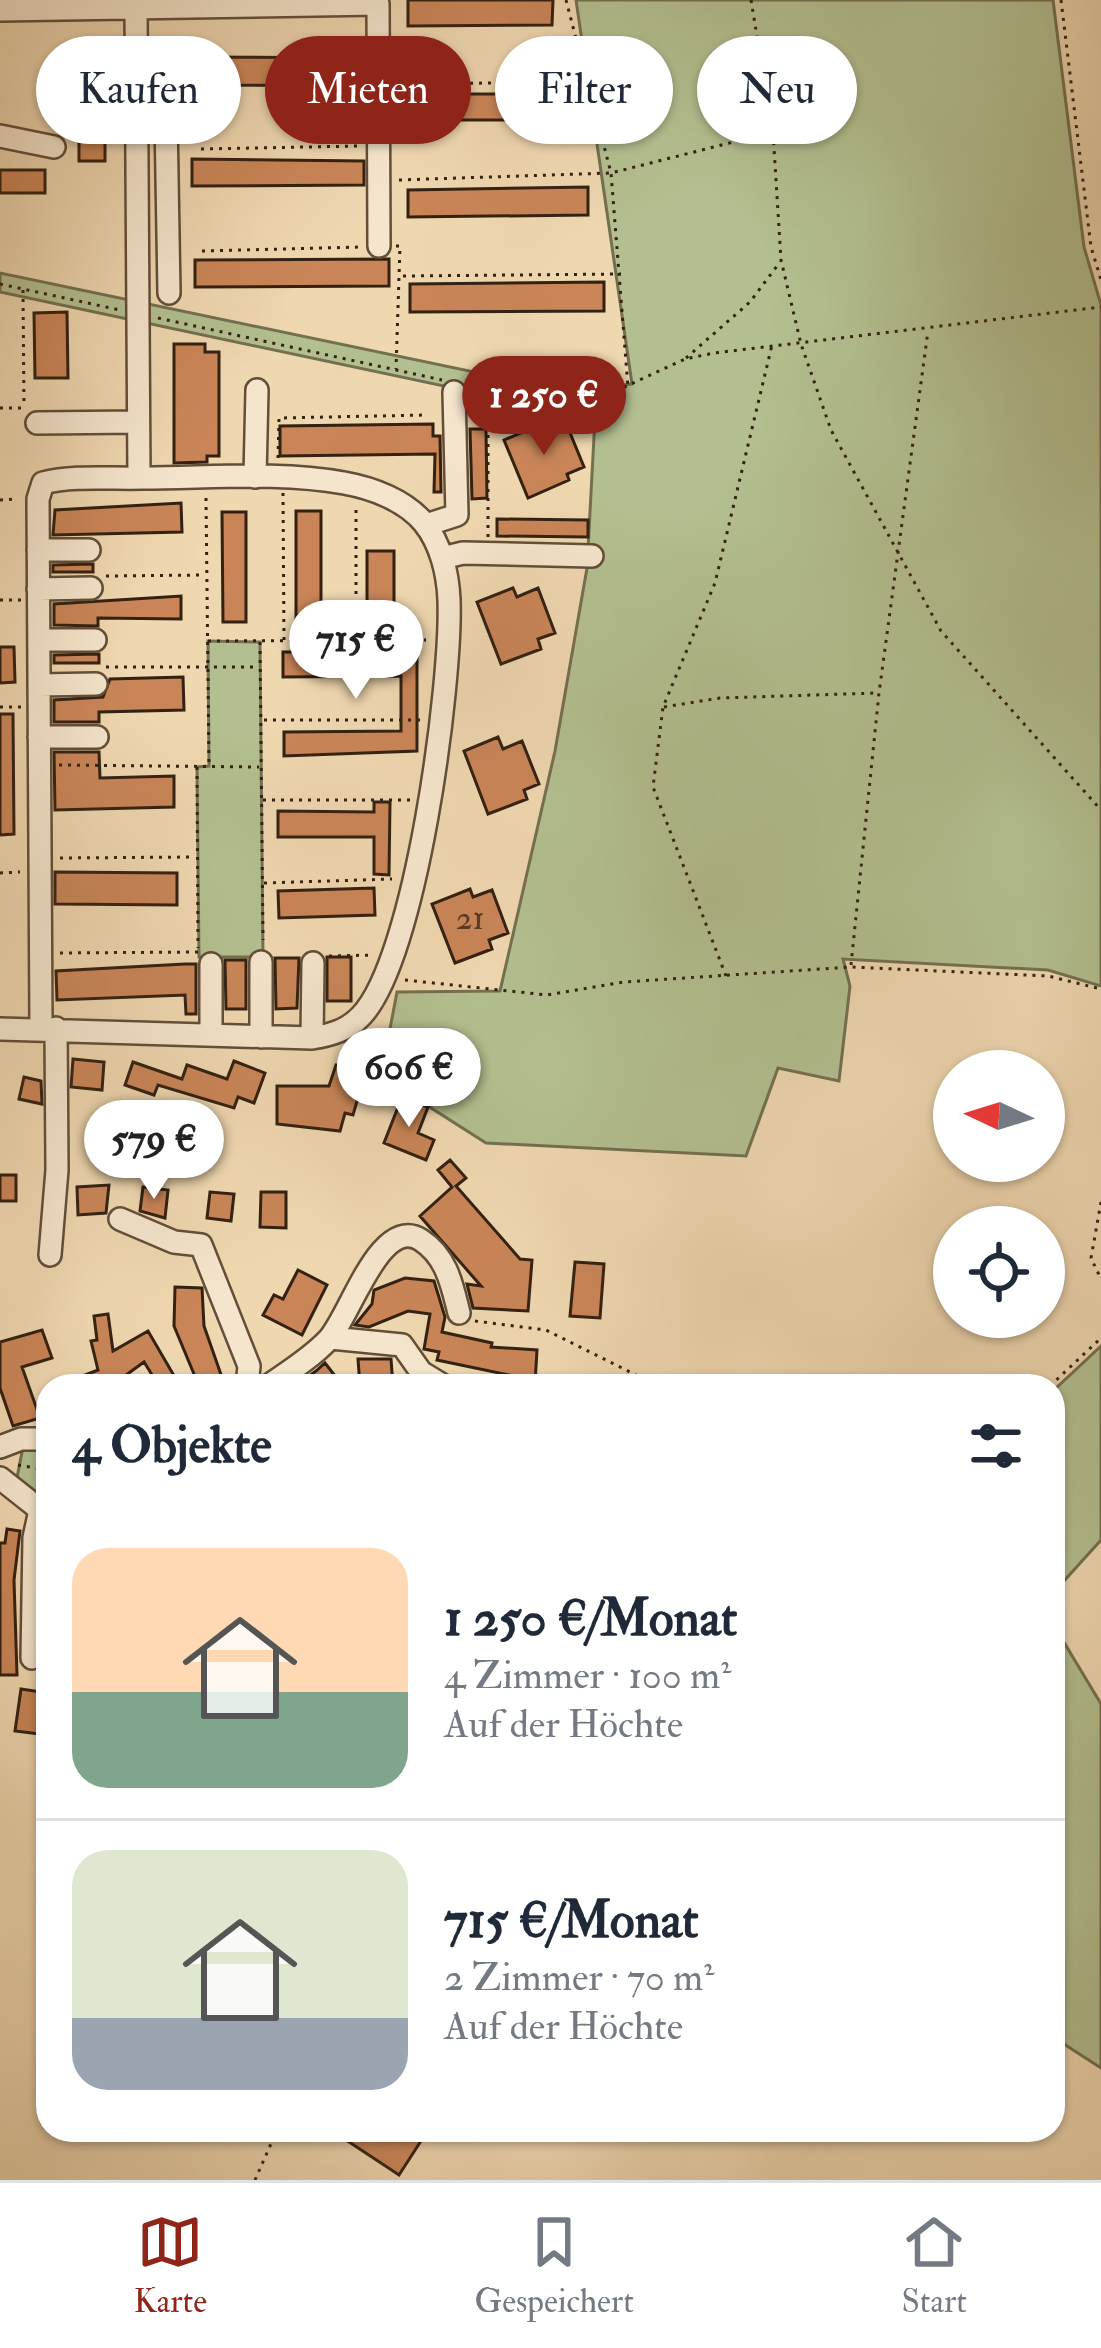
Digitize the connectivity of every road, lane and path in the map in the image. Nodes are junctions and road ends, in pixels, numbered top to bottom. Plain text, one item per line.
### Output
1 (566, 0) edge
2 (751, 0) edge
3 (1061, 0) edge
4 (339, 2) edge
5 (378, 2) edge
6 (87, 5) edge
7 (136, 9) junction
8 (0, 10) edge
9 (136, 36) edge
10 (378, 36) edge
11 (575, 36) edge
12 (757, 36) edge
13 (0, 136) edge
14 (136, 144) edge
15 (166, 144) edge
16 (603, 144) edge
17 (726, 144) edge
18 (774, 144) edge
19 (378, 146) joint
20 (54, 147) dead end
21 (201, 149) dead end
22 (611, 173) junction
23 (379, 180) junction
24 (379, 246) junction
25 (202, 251) dead end
26 (781, 260) junction
27 (621, 274) junction
28 (401, 275) junction
29 (1101, 280) edge
30 (0, 284) edge
31 (23, 289) junction
32 (169, 293) dead end
33 (1101, 307) edge
34 (136, 313) junction
35 (928, 328) junction
36 (801, 344) junction
37 (772, 345) junction
38 (685, 359) junction
39 (396, 371) junction
40 (454, 386) junction
41 (628, 387) junction
42 (256, 389) dead end
43 (488, 390) junction
44 (0, 408) edge
45 (426, 416) dead end
46 (138, 422) junction
47 (37, 423) dead end
48 (139, 478) junction
49 (206, 478) junction
50 (272, 478) junction
51 (356, 486) junction
52 (426, 525) junction
53 (38, 550) junction
54 (88, 550) dead end
55 (490, 553) junction
56 (592, 556) dead end
57 (442, 558) junction
58 (899, 562) junction
59 (207, 574) junction
60 (92, 582) joint
61 (38, 589) junction
62 (39, 640) junction
63 (94, 640) dead end
64 (448, 640) junction
65 (208, 641) junction
66 (284, 641) junction
67 (356, 641) junction
68 (260, 642) junction
69 (208, 667) junction
70 (260, 667) junction
71 (94, 675) joint
72 (39, 685) junction
73 (879, 693) junction
74 (663, 707) junction
75 (261, 720) junction
76 (442, 720) junction
77 (39, 737) junction
78 (97, 737) dead end
79 (39, 765) junction
80 (209, 766) junction
81 (197, 767) junction
82 (262, 767) junction
83 (262, 800) junction
84 (431, 800) junction
85 (1101, 810) edge
86 (197, 856) junction
87 (40, 858) junction
88 (412, 879) junction
89 (263, 883) junction
90 (40, 953) junction
91 (311, 959) joint
92 (261, 962) joint
93 (211, 964) dead end
94 (388, 964) junction
95 (850, 967) junction
96 (726, 978) junction
97 (1101, 989) edge
98 (48, 1028) junction
99 (0, 1029) edge
100 (211, 1034) junction
101 (261, 1037) junction
102 (312, 1038) junction
103 (1101, 1202) edge
104 (120, 1220) dead end
105 (50, 1255) dead end
106 (1101, 1280) edge
107 (459, 1313) joint
108 (1101, 1337) edge
109 (331, 1338) junction
110 (248, 1374) edge
111 (284, 1374) edge
112 (424, 1374) edge
113 (634, 1374) edge
114 (1062, 1374) edge
115 (36, 1439) edge
116 (0, 1447) edge
117 (9, 1472) edge
118 (36, 1504) edge
119 (36, 1533) edge
120 (32, 1658) dead end
121 (272, 2142) edge
122 (255, 2180) edge

1 - 11 path
2 - 12 path
3 - 29 path
4 - 5 street
4 - 7 street
5 - 10 street
6 - 7 street
6 - 8 street
7 - 9 street
13 - 20 street
14 - 34 street
15 - 32 street
16 - 22 path
17 - 22 path
18 - 26 path
19 - 21 path
19 - 23 street
22 - 23 path
22 - 27 path
23 - 24 street
24 - 25 path
24 - 28 path
26 - 36 path
26 - 38 path
27 - 28 path
27 - 41 path
28 - 39 path
30 - 31 path
31 - 34 path
31 - 44 path
33 - 35 path
34 - 39 path
34 - 46 street
35 - 36 path
35 - 58 path
36 - 37 path
36 - 58 path
37 - 38 path
37 - 74 path
38 - 41 path
39 - 40 path
40 - 43 path
40 - 52 street
41 - 43 path
42 - 50 street
43 - 55 path
45 - 50 path
46 - 47 street
46 - 48 street
48 - 49 street
48 - 53 street
49 - 50 street
49 - 59 path
50 - 51 street
50 - 66 path
51 - 52 street
51 - 67 path
52 - 57 street
53 - 54 street
53 - 61 street
55 - 56 street
55 - 57 street
57 - 64 street
58 - 73 path
58 - 85 path
59 - 60 path
59 - 65 path
60 - 61 street
61 - 62 street
62 - 63 street
62 - 72 street
64 - 67 path
64 - 76 street
65 - 68 path
65 - 69 path
66 - 67 path
66 - 68 path
68 - 70 path
69 - 70 path
69 - 71 path
69 - 80 path
70 - 75 path
71 - 72 street
72 - 77 street
73 - 74 path
73 - 95 path
74 - 96 path
75 - 76 path
75 - 82 path
76 - 84 street
77 - 78 street
77 - 79 street
79 - 81 path
79 - 87 street
80 - 81 path
80 - 82 path
81 - 86 path
82 - 83 path
83 - 84 path
83 - 89 path
84 - 88 street
86 - 87 path
86 - 90 path
87 - 90 street
88 - 89 path
88 - 94 street
89 - 92 path
90 - 98 street
91 - 94 path
91 - 102 street
92 - 101 street
93 - 100 street
94 - 96 path
94 - 102 street
95 - 96 path
95 - 97 path
98 - 99 street
98 - 100 street
98 - 105 street
100 - 101 street
101 - 102 street
103 - 106 path
104 - 110 street
107 - 109 street
107 - 113 path
108 - 114 path
109 - 111 street
109 - 112 street
115 - 116 street
117 - 118 street
119 - 120 street
121 - 122 path

